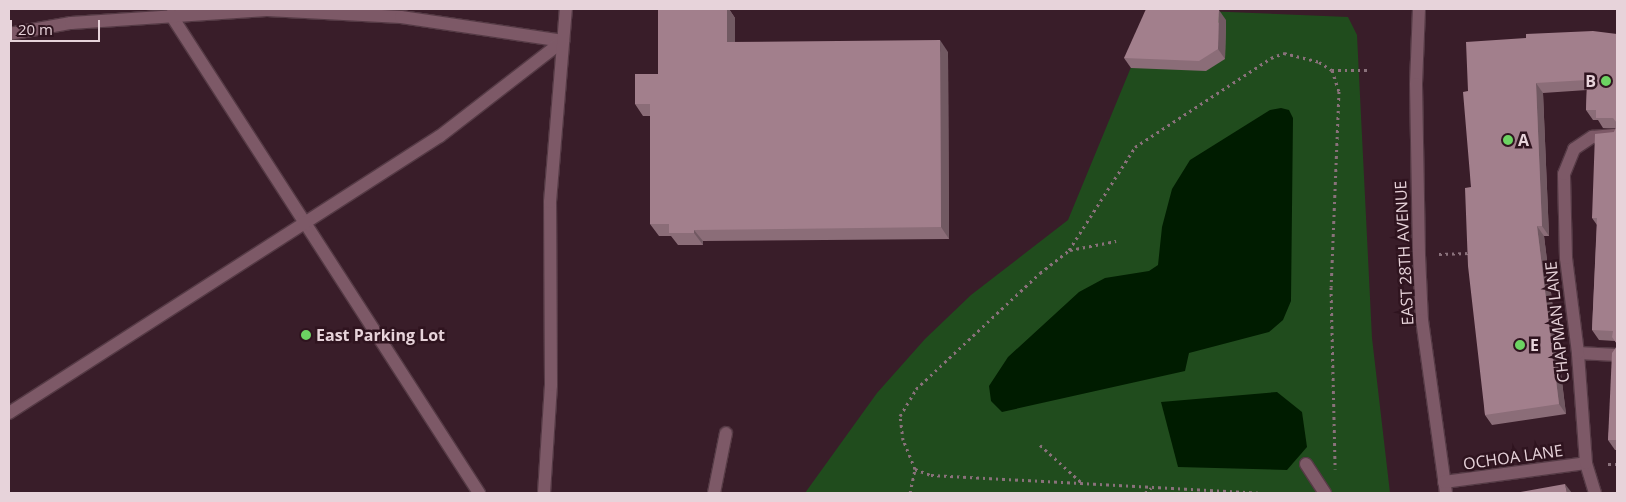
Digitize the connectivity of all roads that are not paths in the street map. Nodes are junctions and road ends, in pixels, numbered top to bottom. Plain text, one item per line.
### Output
1 (566, 9) edge
2 (1419, 9) edge
3 (171, 15) junction
4 (9, 34) edge
5 (563, 41) junction
6 (1617, 135) edge
7 (304, 224) junction
8 (1578, 353) junction
9 (1617, 355) edge
10 (9, 413) edge
11 (726, 433) dead end
12 (1586, 463) junction
13 (1306, 464) dead end
14 (1445, 488) edge
15 (1322, 489) edge
16 (479, 493) edge
17 (544, 493) edge
18 (714, 493) edge
19 (1595, 493) edge

1 - 5 street
2 - 14 street, EAST 28TH AVENUE
3 - 4 street
3 - 5 street
3 - 7 street
5 - 7 street
5 - 17 street
6 - 8 street, CHAPMAN LANE
7 - 10 street
7 - 16 street
8 - 9 street
8 - 12 street, CHAPMAN LANE
11 - 18 street
12 - 14 street, OCHOA LANE
12 - 19 street, CHAPMAN LANE
13 - 15 street

